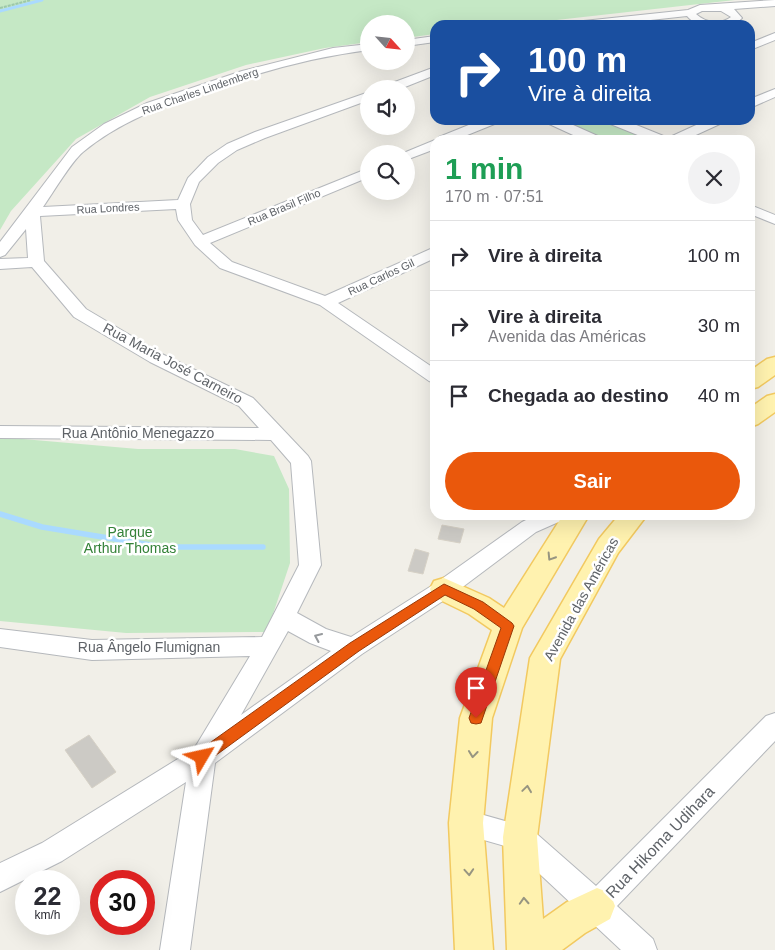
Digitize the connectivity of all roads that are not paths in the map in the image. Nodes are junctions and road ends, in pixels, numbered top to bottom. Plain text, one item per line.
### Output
1 (775, 3) edge
2 (746, 4) junction
3 (714, 8) junction
4 (690, 14) junction
5 (739, 16) junction
6 (627, 20) edge
7 (696, 20) edge
8 (737, 20) edge
9 (775, 36) edge
10 (430, 40) edge
11 (415, 42) edge
12 (755, 45) edge
13 (360, 48) edge
14 (430, 73) edge
15 (412, 80) edge
16 (775, 93) edge
17 (360, 99) edge
18 (755, 102) edge
19 (480, 125) edge
20 (625, 125) edge
21 (706, 125) edge
22 (566, 126) edge
23 (456, 135) edge
24 (585, 135) edge
25 (649, 135) edge
26 (686, 135) edge
27 (430, 146) edge
28 (415, 152) edge
29 (360, 176) edge
30 (183, 204) junction
31 (32, 212) junction
32 (755, 213) edge
33 (775, 220) edge
34 (200, 242) junction
35 (0, 252) edge
36 (430, 254) edge
37 (36, 262) junction
38 (0, 264) edge
39 (326, 302) junction
40 (775, 364) edge
41 (430, 374) edge
42 (755, 378) edge
43 (775, 401) edge
44 (755, 415) edge
45 (0, 432) edge
46 (276, 434) junction
47 (573, 520) edge
48 (630, 520) edge
49 (526, 521) edge
50 (444, 589) junction
51 (285, 617) junction
52 (508, 626) junction
53 (0, 638) edge
54 (269, 646) junction
55 (354, 647) junction
56 (775, 724) edge
57 (202, 757) junction
58 (466, 823) junction
59 (520, 837) junction
60 (0, 878) edge
61 (598, 906) junction
62 (175, 950) edge
63 (474, 950) edge
64 (526, 950) edge
65 (535, 950) edge
66 (642, 950) edge

1 - 2 street
2 - 3 street
2 - 5 street
3 - 4 street
3 - 5 street
4 - 6 street
4 - 7 street
5 - 8 street
9 - 12 street
10 - 11 street
13 - 31 street, Rua Charles Lindemberg
14 - 15 street
16 - 18 street
17 - 30 street
19 - 23 street
20 - 25 street
21 - 26 street
22 - 24 street
27 - 28 street
29 - 34 street, Rua Brasil Filho
30 - 31 street, Rua Londres
30 - 34 street
31 - 35 street, Rua Charles Lindemberg
31 - 37 street
32 - 33 street
34 - 39 street
36 - 39 street, Rua Carlos Gil
37 - 38 street
37 - 46 street, Rua Maria José Carneiro
39 - 41 street
40 - 42 main road
43 - 44 main road
45 - 46 street, Rua Antônio Menegazzo
46 - 51 street, Rua Maria José Carneiro
47 -> 52 main road
59 -> 48 main road, Avenida das Américas
49 - 50 street
50 - 52 main road
50 - 55 street
51 - 54 street, Rua Maria José Carneiro
55 -> 51 street
52 -> 58 main road
53 - 54 street, Rua Ângelo Flumignan
54 - 57 street, Rua Maria José Carneiro
55 - 57 street
56 - 61 street, Rua Hikoma Udihara
57 - 60 street
57 - 62 street, Rua Maria José Carneiro
58 - 59 street
58 -> 63 main road
59 - 61 street, Rua Hikoma Udihara
64 -> 59 main road, Avenida das Américas
61 - 65 main road
61 - 66 street

